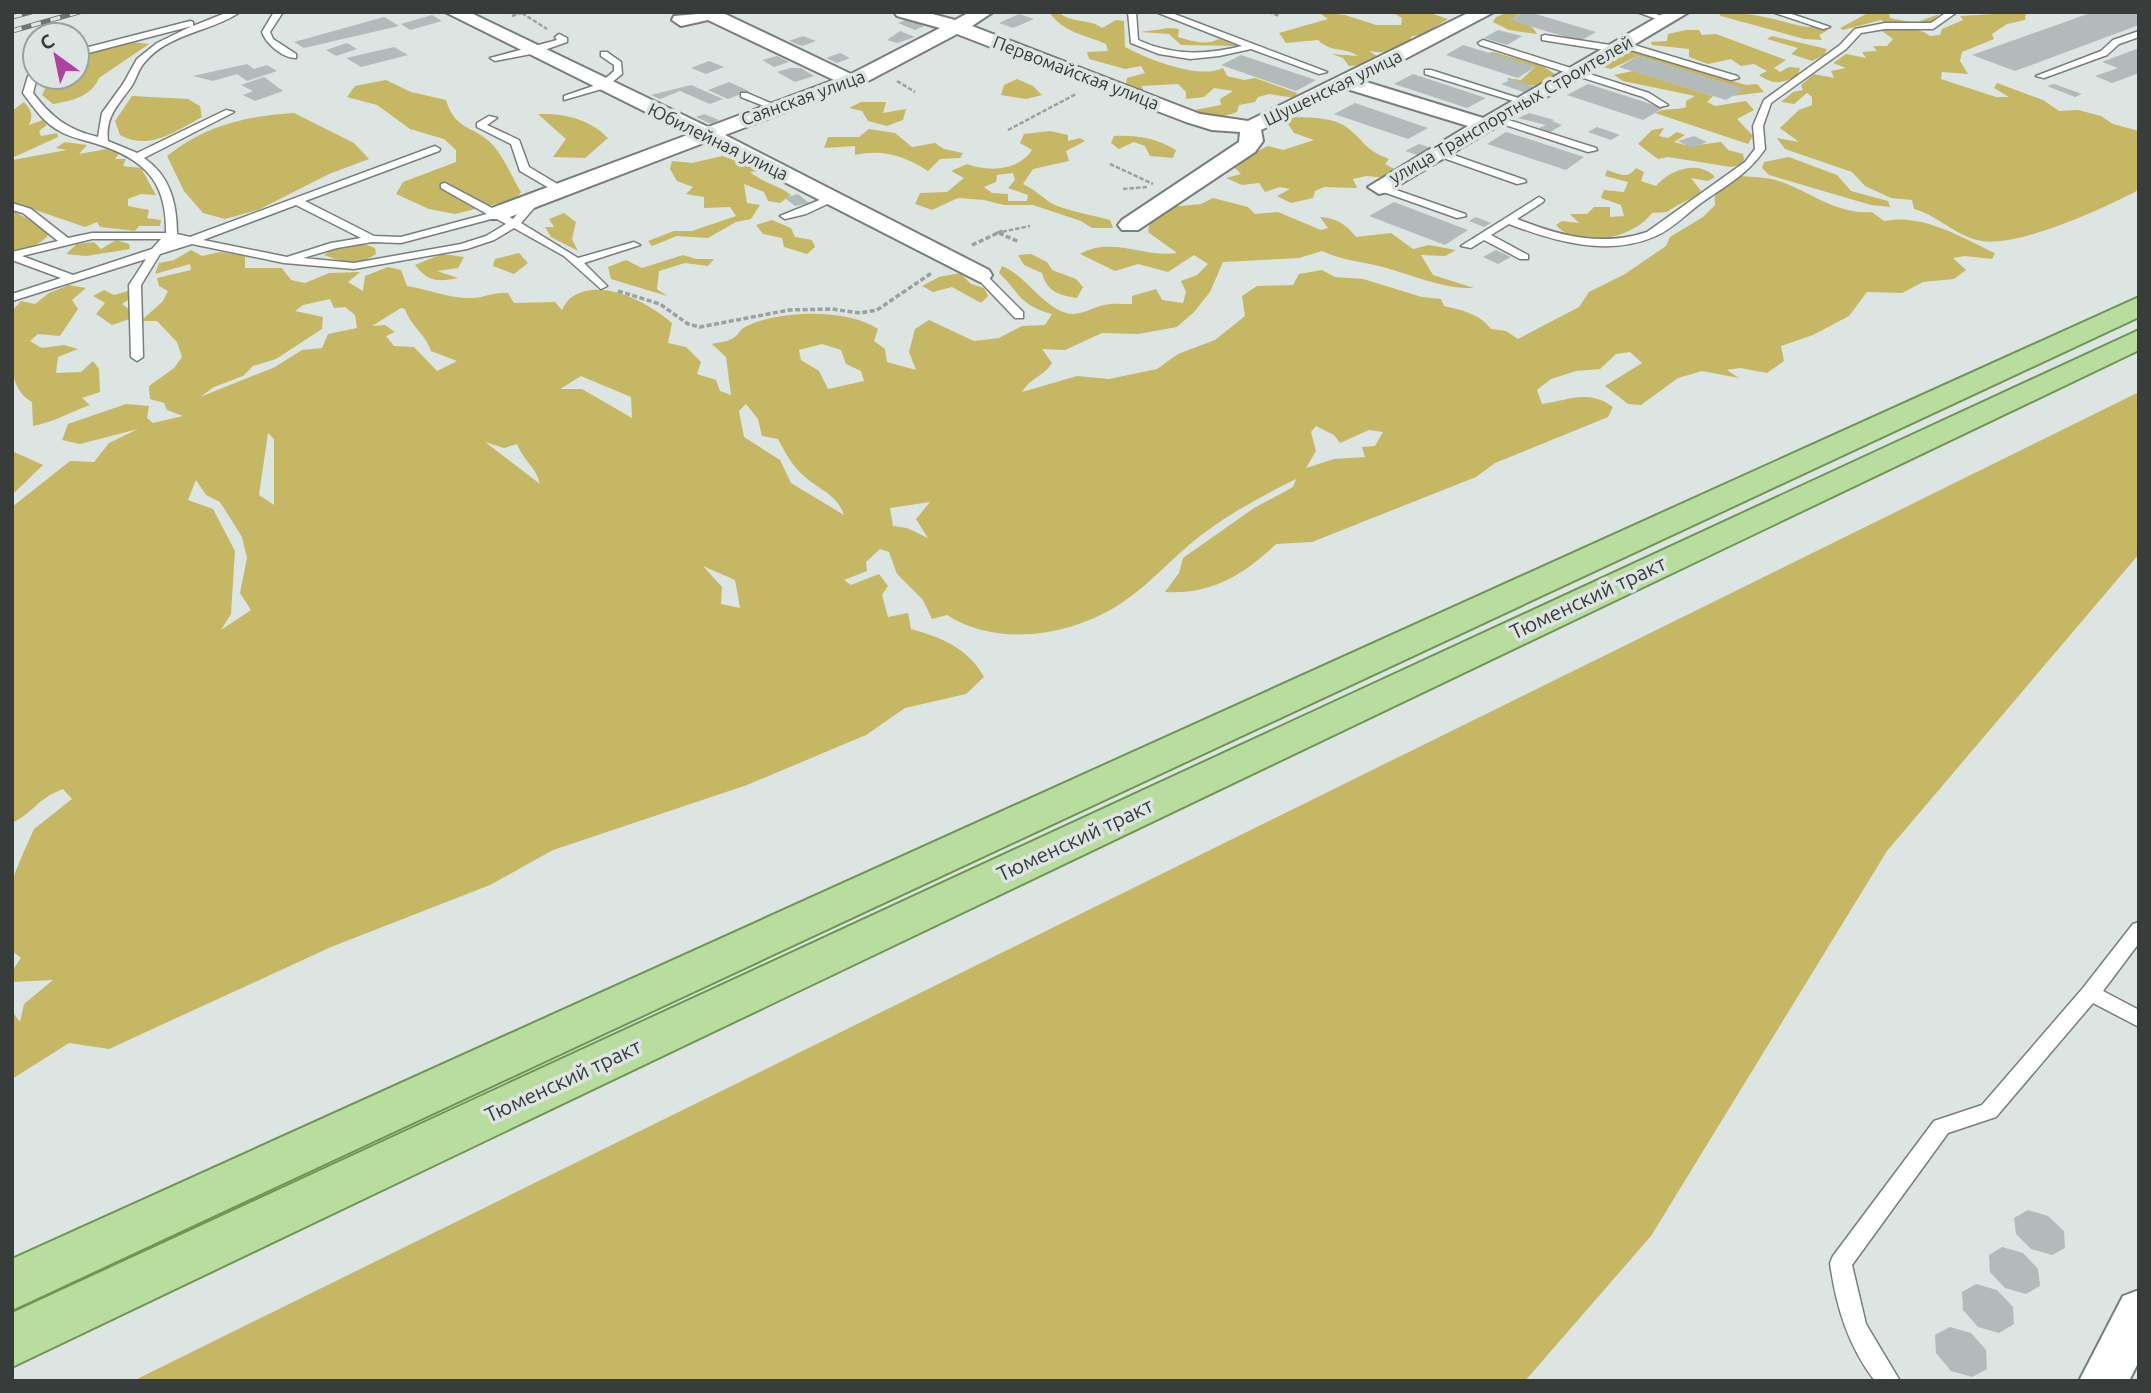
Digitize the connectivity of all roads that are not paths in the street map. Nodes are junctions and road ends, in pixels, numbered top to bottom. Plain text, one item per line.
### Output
1 (236, 12) edge
2 (279, 12) edge
3 (453, 12) edge
4 (903, 12) edge
5 (984, 12) edge
6 (1132, 12) edge
7 (1160, 12) edge
8 (1485, 12) edge
9 (1641, 12) edge
10 (1776, 12) edge
11 (1953, 12) edge
12 (1674, 16) edge
13 (681, 20) dead end
14 (955, 26) junction
15 (1826, 27) dead end
16 (2139, 34) edge
17 (559, 37) road end
18 (1545, 37) dead end
19 (1483, 43) dead end
20 (1248, 47) junction
21 (1620, 47) junction
22 (91, 49) edge
23 (531, 50) junction
24 (604, 54) dead end
25 (293, 57) dead end
26 (495, 58) dead end
27 (1322, 72) dead end
28 (1428, 72) dead end
29 (1576, 73) junction
30 (2041, 76) dead end
31 (1734, 78) dead end
32 (851, 81) junction
33 (1347, 83) junction
34 (602, 86) junction
35 (28, 91) edge
36 (744, 96) dead end
37 (567, 98) dead end
38 (1526, 102) junction
39 (1663, 105) dead end
40 (777, 108) junction
41 (229, 112) dead end
42 (492, 118) dead end
43 (1491, 122) junction
44 (1250, 127) junction
45 (706, 134) junction
46 (103, 142) junction
47 (435, 149) dead end
48 (1592, 150) dead end
49 (1439, 153) junction
50 (138, 156) junction
51 (1521, 182) dead end
52 (445, 186) dead end
53 (1379, 187) joint
54 (560, 190) junction
55 (832, 198) junction
56 (1539, 200) dead end
57 (298, 202) junction
58 (12, 206) edge
59 (785, 216) dead end
60 (1461, 216) dead end
61 (506, 219) junction
62 (1510, 220) junction
63 (1130, 225) dead end
64 (171, 236) junction
65 (1484, 236) junction
66 (372, 239) junction
67 (192, 240) junction
68 (65, 241) junction
69 (635, 245) dead end
70 (1467, 246) dead end
71 (156, 251) junction
72 (12, 256) edge
73 (1524, 257) dead end
74 (284, 260) junction
75 (575, 261) junction
76 (980, 275) joint
77 (71, 278) junction
78 (601, 286) road end
79 (12, 298) edge
80 (2139, 306) edge
81 (1019, 314) dead end
82 (2139, 339) edge
83 (136, 356) dead end
84 (2139, 929) edge
85 (2090, 993) junction
86 (2139, 1019) edge
87 (12, 1285) edge
88 (2139, 1312) edge
89 (12, 1341) edge
90 (1889, 1381) edge
91 (2103, 1381) edge

1 - 22 lane
1 - 46 lane
2 - 25 lane
3 - 23 street, Юбилейная улица
4 - 14 street, Первомайская улица
5 - 14 street, Саянская улица
6 - 20 lane
7 - 20 lane
8 - 33 street, Шушенская улица
9 - 12 lane
10 - 15 lane
11 - 62 lane
12 - 21 street, улица Транспортных Строителей
13 - 32 street
14 - 32 street, Саянская улица
14 - 44 street, Первомайская улица
16 - 30 lane
17 - 23 lane
18 - 21 lane
19 - 29 lane
20 - 27 lane
21 - 29 street, улица Транспортных Строителей
21 - 31 lane
23 - 26 lane
23 - 34 street, Юбилейная улица
24 - 34 lane
28 - 38 lane
29 - 38 street, улица Транспортных Строителей
29 - 39 lane
32 - 40 street, Саянская улица
33 - 43 street
33 - 44 street, Шушенская улица
34 - 37 lane
34 - 45 street, Юбилейная улица
35 - 46 lane
36 - 40 lane
38 - 43 street, улица Транспортных Строителей
40 - 45 street, Саянская улица
41 - 50 lane
42 - 54 lane
43 - 48 lane
43 - 49 street, улица Транспортных Строителей
44 - 63 street, Шушенская улица
45 - 54 street, Саянская улица
45 - 55 street, Юбилейная улица
46 - 50 lane
47 - 57 lane
49 - 51 lane
49 - 53 street, улица Транспортных Строителей
50 - 64 lane
52 - 61 lane
53 - 60 lane
54 - 61 street, Саянская улица
55 - 59 lane
55 - 76 street, Юбилейная улица
56 - 62 lane
57 - 66 lane
57 - 67 lane
58 - 68 lane
61 - 66 lane
61 - 74 lane
61 - 75 lane
62 - 65 lane
64 - 67 lane
64 - 68 lane
64 - 71 lane
65 - 70 lane
65 - 73 lane
66 - 74 lane
67 - 71 lane
67 - 74 lane
68 - 72 lane
69 - 75 lane
71 - 77 lane
71 - 83 lane
72 - 77 lane
75 - 78 lane
76 - 81 lane
77 - 79 lane
80 - 87 main road, Тюменский тракт
82 - 89 main road, Тюменский тракт
84 - 85 lane
85 - 86 lane
85 - 90 lane
88 - 91 street

